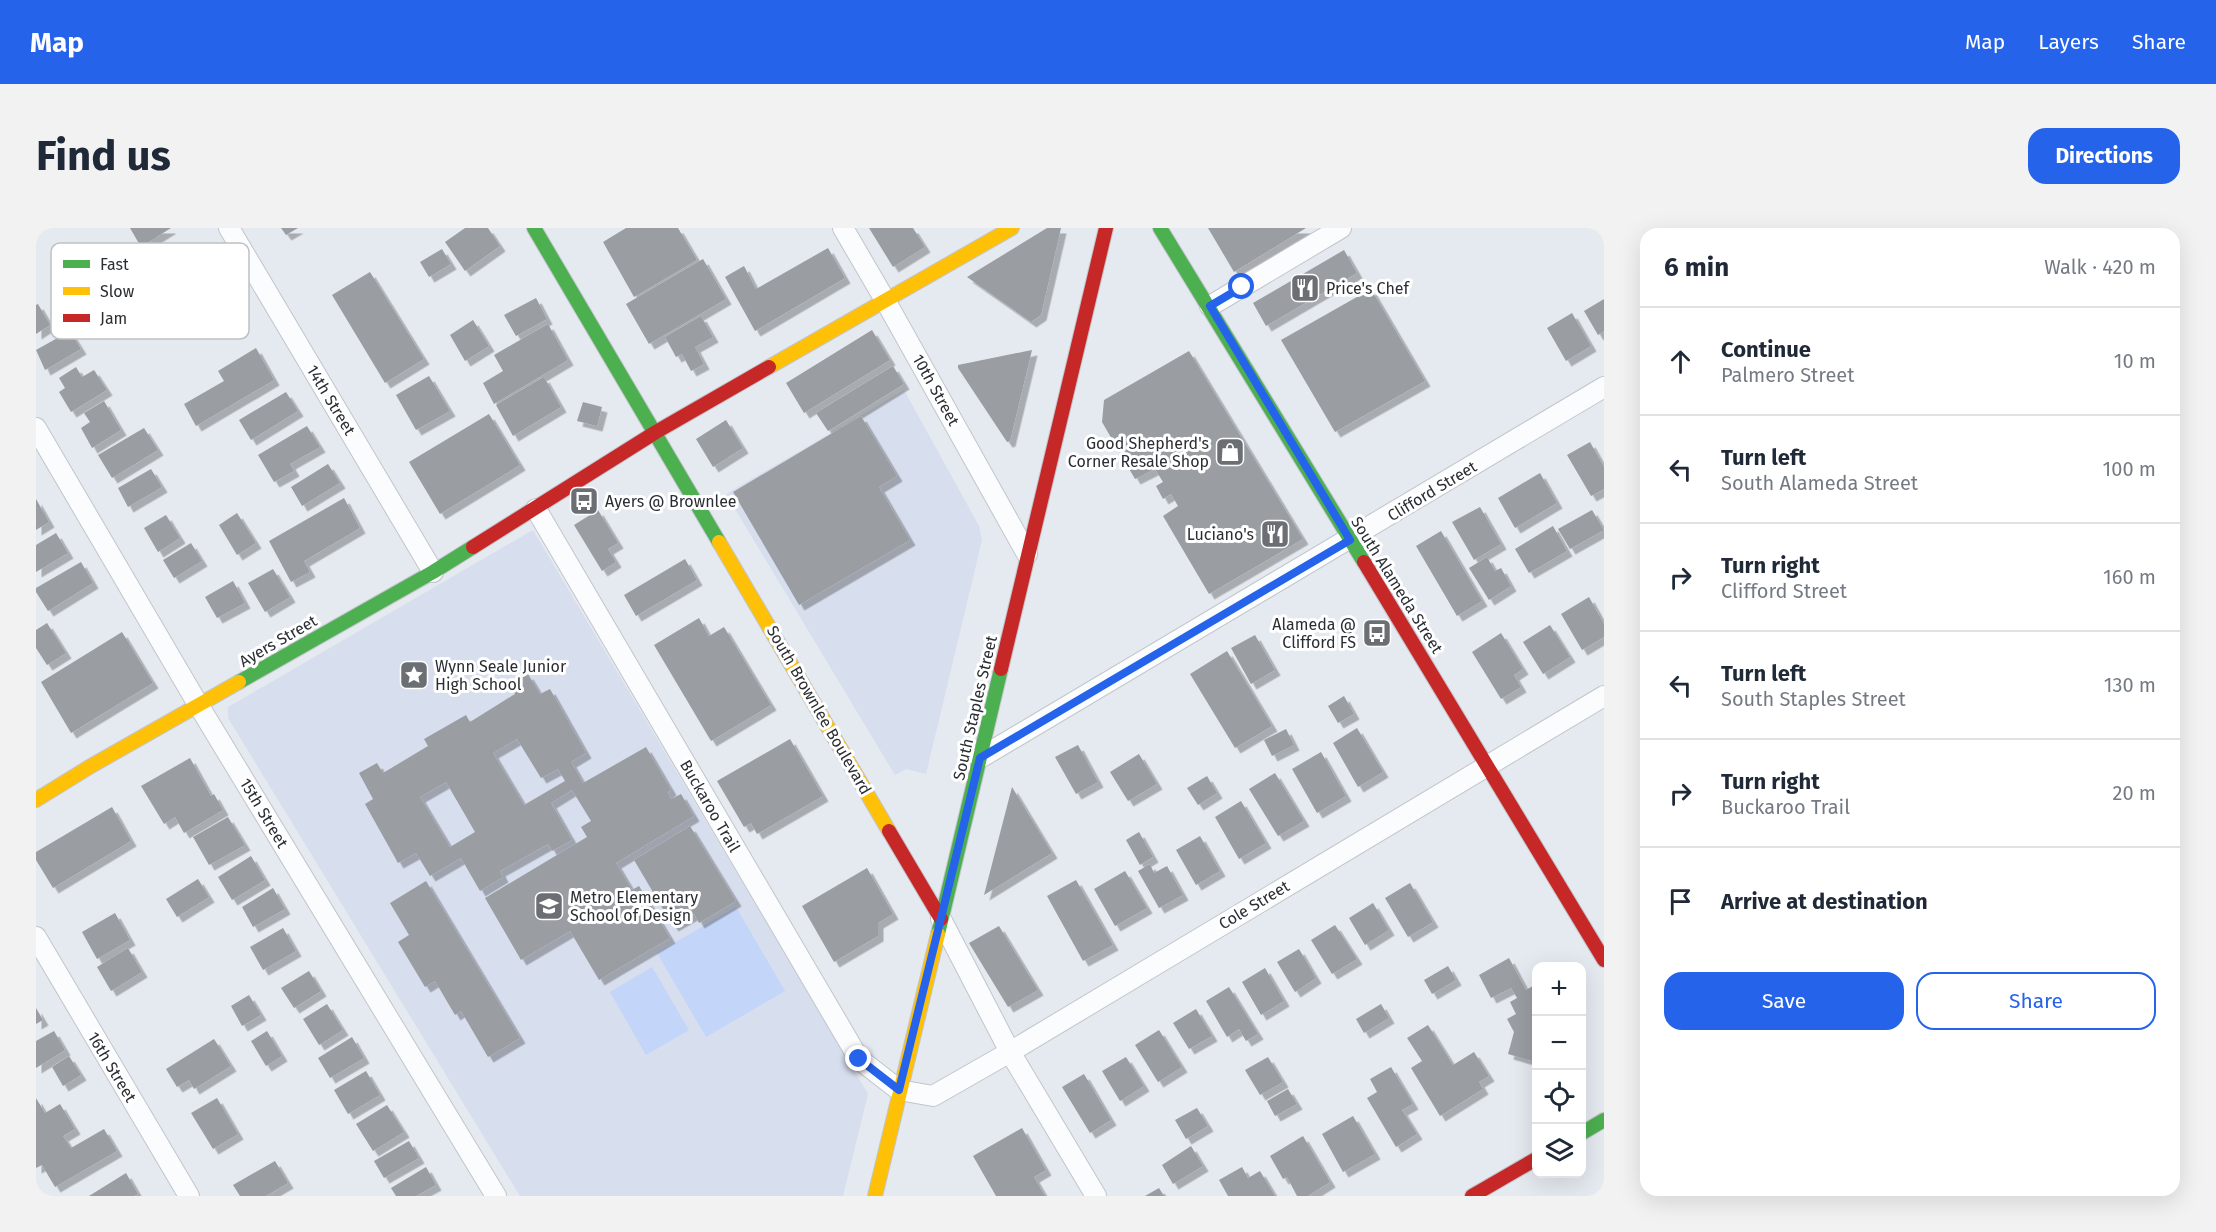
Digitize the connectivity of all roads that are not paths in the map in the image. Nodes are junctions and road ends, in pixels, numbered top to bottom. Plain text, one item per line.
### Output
1 (229, 228) edge
2 (534, 228) edge
3 (843, 228) edge
4 (1012, 228) edge
5 (1106, 228) edge
6 (1160, 228) edge
7 (1341, 228) edge
8 (238, 243) edge
9 (249, 262) edge
10 (885, 300) junction
11 (1210, 306) junction
12 (1599, 391) edge
13 (36, 428) edge
14 (656, 432) junction
15 (536, 509) junction
16 (1350, 540) junction
17 (1027, 554) junction
18 (433, 572) junction
19 (1604, 696) edge
20 (199, 706) junction
21 (980, 758) junction
22 (1489, 765) junction
23 (36, 800) edge
24 (941, 919) junction
25 (36, 938) edge
26 (1604, 960) edge
27 (1010, 1052) junction
28 (899, 1090) junction
29 (1604, 1120) edge
30 (1586, 1130) edge
31 (1532, 1161) edge
32 (189, 1196) edge
33 (496, 1196) edge
34 (875, 1196) edge
35 (1096, 1196) edge
36 (1472, 1196) edge

1 - 8 street, 14th Street
2 - 14 main road, South Brownlee Boulevard
3 - 10 street, 10th Street
4 - 10 main road, Ayers Street
5 - 17 main road, South Staples Street
6 - 11 main road, South Alameda Street
7 - 11 street
9 - 18 street, 14th Street
10 - 14 main road, Ayers Street
10 - 17 street, 10th Street
11 - 16 main road, South Alameda Street
12 - 16 street, Clifford Street
13 - 20 street, 15th Street
14 - 15 main road, Ayers Street
14 - 24 main road, South Brownlee Boulevard
15 - 18 main road, Ayers Street
15 - 28 street, Buckaroo Trail
16 - 21 street, Clifford Street
16 - 22 main road, South Alameda Street
17 - 21 main road, South Staples Street
18 - 20 main road, Ayers Street
19 - 22 street, Cole Street
20 - 23 main road, Ayers Street
20 - 33 street, 15th Street
21 - 24 main road, South Staples Street
22 - 26 main road, South Alameda Street
22 - 27 street, Cole Street
24 - 27 street, South Brownlee Boulevard
24 - 28 main road, South Staples Street
25 - 32 street, 16th Street
27 - 28 street, Cole Street
27 - 35 street, South Brownlee Boulevard
28 - 34 main road, South Staples Street
29 - 30 main road
31 - 36 main road

